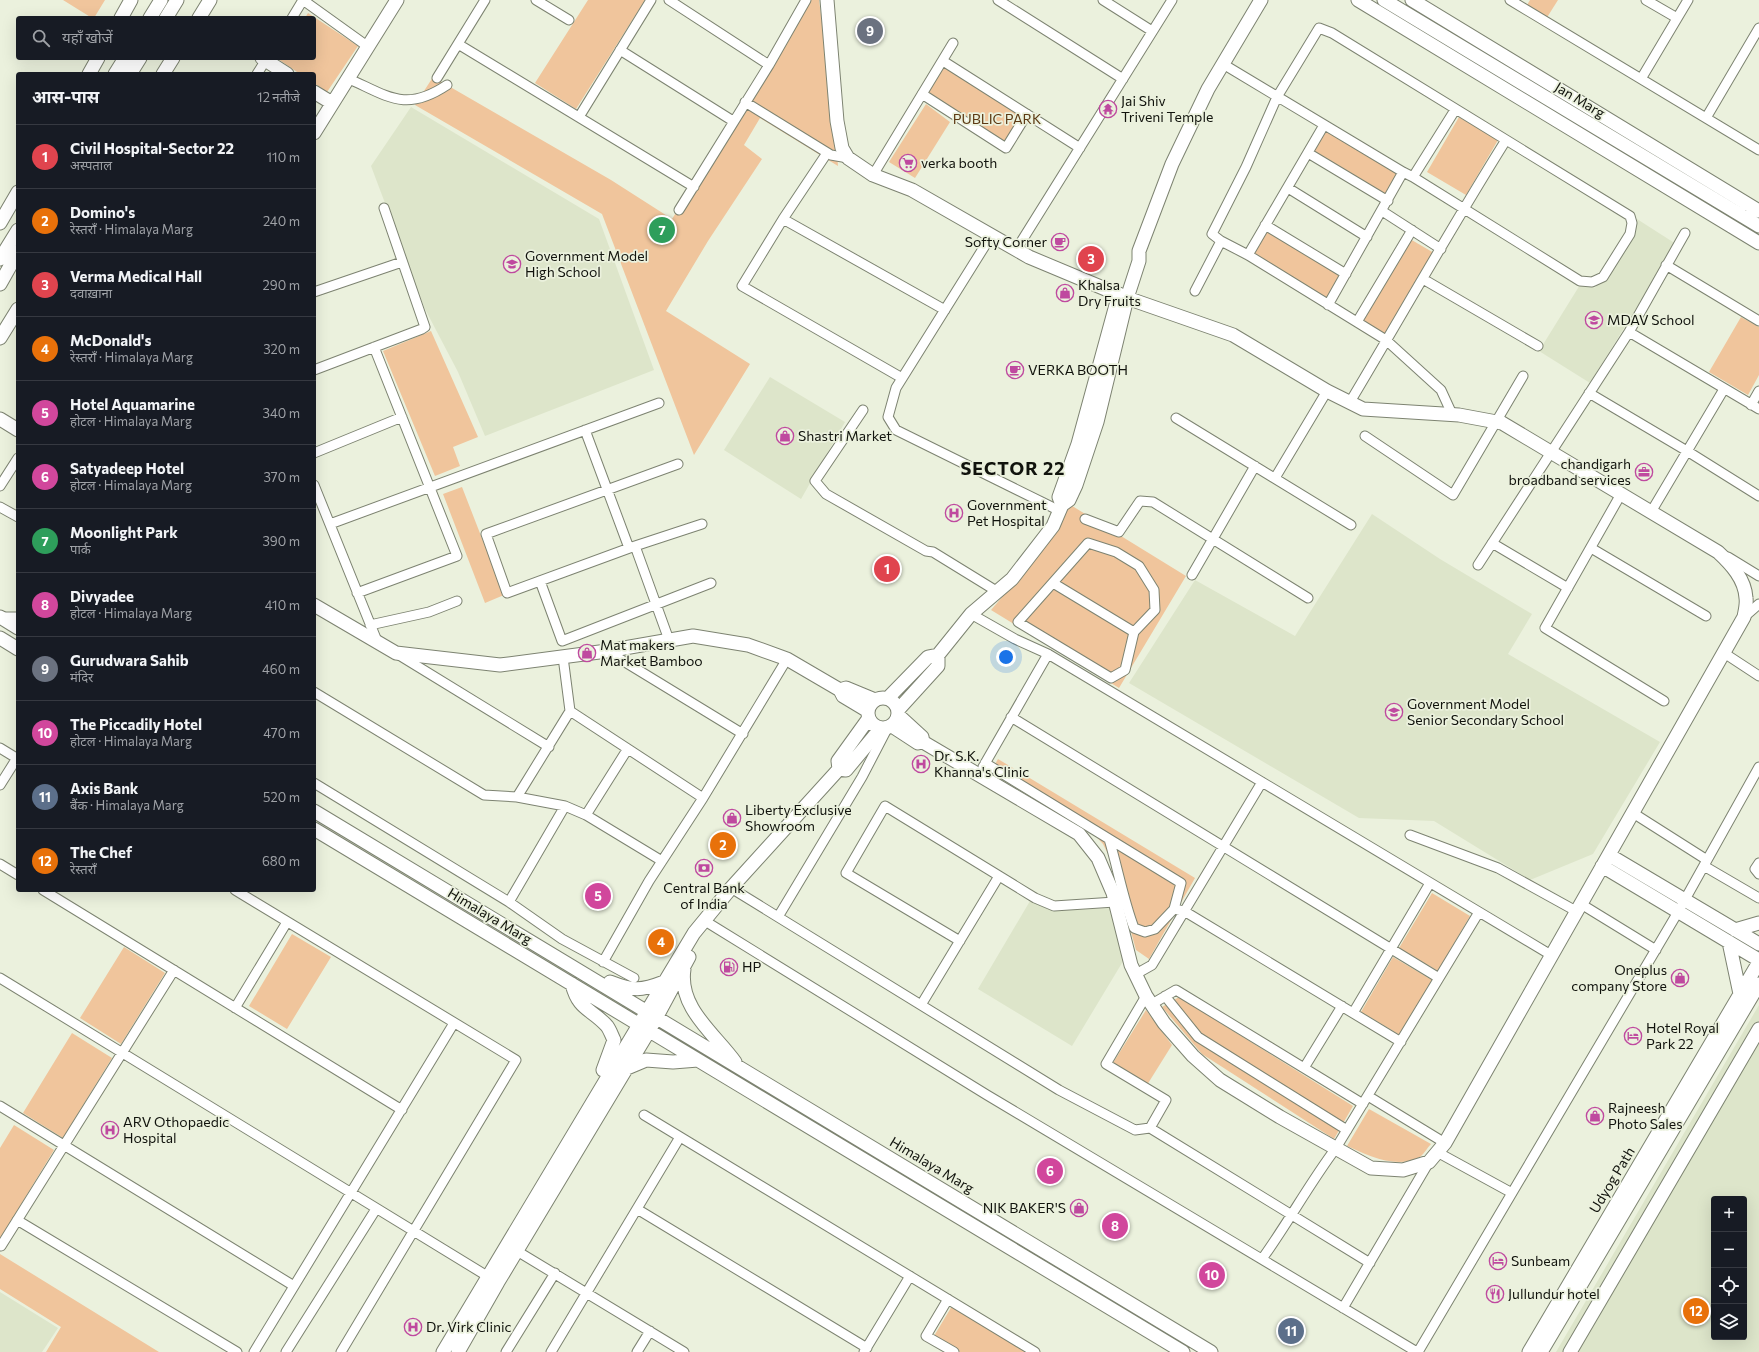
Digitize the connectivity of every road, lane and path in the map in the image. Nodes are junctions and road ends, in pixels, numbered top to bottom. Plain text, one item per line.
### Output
1 (131, 0) edge
2 (161, 0) edge
3 (177, 0) edge
4 (210, 0) edge
5 (303, 0) edge
6 (397, 0) edge
7 (485, 0) edge
8 (536, 0) edge
9 (651, 0) edge
10 (669, 0) edge
11 (806, 0) edge
12 (827, 0) edge
13 (998, 0) edge
14 (1103, 0) edge
15 (1172, 0) edge
16 (1261, 0) edge
17 (1358, 0) edge
18 (1384, 0) edge
19 (1412, 0) edge
20 (1510, 0) edge
21 (1646, 0) edge
22 (1688, 0) edge
23 (122, 16) edge
24 (151, 16) edge
25 (167, 16) edge
26 (200, 16) edge
27 (293, 16) edge
28 (1677, 18) junction
29 (569, 20) dead end
30 (1759, 28) edge
31 (1152, 31) junction
32 (953, 42) dead end
33 (458, 44) junction
34 (368, 46) junction
35 (620, 50) junction
36 (97, 60) edge
37 (124, 60) edge
38 (139, 60) edge
39 (172, 60) edge
40 (264, 60) edge
41 (266, 60) edge
42 (943, 61) junction
43 (1223, 64) junction
44 (769, 65) junction
45 (90, 72) edge
46 (116, 72) edge
47 (131, 72) edge
48 (165, 72) edge
49 (258, 72) edge
50 (284, 72) edge
51 (347, 78) junction
52 (437, 78) dead end
53 (1123, 79) junction
54 (1641, 79) junction
55 (447, 85) dead end
56 (316, 93) edge
57 (922, 94) junction
58 (1277, 97) junction
59 (746, 102) junction
60 (332, 103) junction
61 (1456, 110) junction
62 (1027, 114) junction
63 (579, 117) junction
64 (1706, 118) junction
65 (734, 121) junction
66 (1324, 124) junction
67 (316, 130) edge
68 (1506, 140) junction
69 (1080, 148) junction
70 (1759, 150) edge
71 (827, 153) junction
72 (1308, 153) junction
73 (848, 158) junction
74 (1403, 172) junction
75 (873, 174) junction
76 (1414, 177) junction
77 (694, 187) junction
78 (1288, 188) junction
79 (16, 195) edge
80 (1388, 201) junction
81 (384, 208) dead end
82 (1463, 208) junction
83 (679, 210) dead end
84 (1382, 211) junction
85 (1759, 211) edge
86 (782, 219) junction
87 (0, 223) edge
88 (1265, 225) junction
89 (1759, 226) edge
90 (1412, 230) junction
91 (16, 233) edge
92 (1685, 233) dead end
93 (991, 236) junction
94 (1367, 237) junction
95 (1221, 240) junction
96 (1759, 244) edge
97 (1441, 249) junction
98 (1016, 250) junction
99 (1248, 255) junction
100 (16, 256) edge
101 (0, 259) edge
102 (402, 262) junction
103 (1666, 265) junction
104 (1346, 274) junction
105 (1423, 279) junction
106 (0, 284) edge
107 (316, 291) edge
108 (1194, 291) dead end
109 (1123, 296) junction
110 (1328, 305) junction
111 (945, 310) junction
112 (16, 312) edge
113 (1759, 321) edge
114 (1357, 322) junction
115 (1629, 332) junction
116 (0, 338) edge
117 (1386, 340) junction
118 (1538, 346) dead end
119 (374, 347) junction
120 (316, 369) edge
121 (1523, 376) dead end
122 (902, 378) junction
123 (1724, 389) junction
124 (1327, 391) junction
125 (1759, 391) edge
126 (1589, 393) junction
127 (1350, 402) junction
128 (659, 403) dead end
129 (1755, 407) edge
130 (863, 410) dead end
131 (1452, 414) junction
132 (402, 417) junction
133 (0, 418) edge
134 (1176, 418) dead end
135 (1497, 422) junction
136 (16, 429) edge
137 (585, 430) junction
138 (1365, 436) dead end
139 (1687, 451) junction
140 (316, 452) edge
141 (1551, 452) junction
142 (16, 461) edge
143 (678, 464) dead end
144 (1255, 466) junction
145 (1275, 478) junction
146 (0, 486) edge
147 (430, 487) junction
148 (316, 490) edge
149 (607, 490) junction
150 (1621, 494) junction
151 (1759, 496) edge
152 (0, 507) edge
153 (1061, 508) junction
154 (1651, 512) junction
155 (16, 516) edge
156 (1085, 519) dead end
157 (330, 524) junction
158 (702, 524) dead end
159 (1351, 525) dead end
160 (1213, 539) junction
161 (1492, 543) junction
162 (632, 547) junction
163 (1591, 548) junction
164 (1718, 552) junction
165 (1478, 565) dead end
166 (1192, 575) dead end
167 (1759, 576) edge
168 (540, 581) junction
169 (711, 583) dead end
170 (1053, 583) junction
171 (1568, 588) junction
172 (998, 592) junction
173 (357, 593) junction
174 (1308, 598) dead end
175 (457, 602) dead end
176 (656, 604) junction
177 (1759, 604) edge
178 (316, 606) edge
179 (971, 614) junction
180 (1706, 616) dead end
181 (0, 617) edge
182 (16, 617) edge
183 (1744, 617) junction
184 (370, 625) junction
185 (16, 627) edge
186 (1134, 632) junction
187 (0, 638) edge
188 (669, 640) junction
189 (377, 641) junction
190 (16, 648) edge
191 (607, 651) junction
192 (396, 653) junction
193 (1724, 653) junction
194 (1048, 654) junction
195 (938, 655) junction
196 (563, 657) junction
197 (787, 659) junction
198 (1759, 676) edge
199 (316, 693) edge
200 (888, 698) junction
201 (1664, 701) dead end
202 (871, 710) junction
203 (570, 711) junction
204 (1011, 717) junction
205 (891, 721) junction
206 (743, 734) junction
207 (549, 747) junction
208 (0, 748) edge
209 (627, 750) junction
210 (16, 757) edge
211 (16, 760) edge
212 (985, 763) junction
213 (1759, 767) edge
214 (839, 770) junction
215 (978, 775) junction
216 (1262, 782) junction
217 (316, 784) edge
218 (0, 786) edge
219 (517, 797) junction
220 (703, 798) junction
221 (565, 806) junction
222 (316, 812) edge
223 (1633, 813) junction
224 (586, 816) junction
225 (316, 830) edge
226 (1410, 835) dead end
227 (1110, 839) junction
228 (1223, 847) junction
229 (1609, 855) junction
230 (662, 861) junction
231 (1706, 863) junction
232 (1759, 863) edge
233 (0, 864) edge
234 (1602, 866) junction
235 (16, 874) edge
236 (1759, 874) edge
237 (999, 876) junction
238 (1430, 883) junction
239 (731, 888) junction
240 (46, 892) edge
241 (238, 892) edge
242 (1759, 898) edge
243 (1685, 900) junction
244 (509, 902) junction
245 (1116, 902) junction
246 (1579, 908) junction
247 (1174, 909) junction
248 (1184, 911) junction
249 (1479, 912) junction
250 (1678, 912) junction
251 (778, 918) junction
252 (705, 921) junction
253 (287, 922) junction
254 (1759, 923) edge
255 (1735, 930) junction
256 (960, 941) junction
257 (567, 942) junction
258 (1729, 942) junction
259 (1759, 944) edge
260 (1391, 949) junction
261 (1656, 950) junction
262 (1551, 955) junction
263 (557, 957) junction
264 (686, 961) junction
265 (1759, 961) edge
266 (603, 962) junction
267 (174, 970) junction
268 (1136, 974) junction
269 (589, 976) junction
270 (0, 978) edge
271 (634, 978) dead end
272 (1439, 978) junction
273 (664, 982) junction
274 (572, 984) junction
275 (1759, 984) edge
276 (1740, 994) junction
277 (1165, 996) junction
278 (1149, 1000) junction
279 (922, 1005) junction
280 (1342, 1006) junction
281 (235, 1008) junction
282 (1353, 1013) junction
283 (652, 1014) junction
284 (454, 1023) junction
285 (644, 1028) junction
286 (1759, 1029) edge
287 (1400, 1042) junction
288 (122, 1053) junction
289 (698, 1060) junction
290 (627, 1068) junction
291 (739, 1068) junction
292 (1304, 1068) junction
293 (602, 1085) junction
294 (1365, 1100) junction
295 (0, 1106) edge
296 (402, 1110) junction
297 (644, 1115) dead end
298 (1150, 1128) junction
299 (1347, 1130) junction
300 (680, 1137) junction
301 (64, 1145) junction
302 (1441, 1147) junction
303 (1336, 1148) junction
304 (1429, 1162) junction
305 (1512, 1193) junction
306 (351, 1194) junction
307 (637, 1208) junction
308 (376, 1209) junction
309 (1293, 1216) junction
310 (17, 1220) junction
311 (413, 1231) junction
312 (1, 1246) dead end
313 (512, 1248) junction
314 (1262, 1259) junction
315 (1370, 1263) junction
316 (555, 1273) junction
317 (910, 1276) junction
318 (493, 1279) junction
319 (294, 1286) junction
320 (586, 1293) junction
321 (948, 1299) junction
322 (1343, 1308) junction
323 (650, 1331) junction
324 (866, 1350) edge
325 (237, 1352) edge
326 (254, 1352) edge
327 (286, 1352) edge
328 (341, 1352) edge
329 (443, 1352) edge
330 (458, 1352) edge
331 (506, 1352) edge
332 (551, 1352) edge
333 (637, 1352) edge
334 (684, 1352) edge
335 (954, 1352) edge
336 (1035, 1352) edge
337 (1182, 1352) edge
338 (1211, 1352) edge
339 (1417, 1352) edge
340 (1529, 1352) edge
341 (1541, 1352) edge
342 (1570, 1352) edge

1 - 23 street
2 - 24 street
3 - 25 street
4 - 26 street
5 - 27 street
5 - 34 street
6 - 34 street
7 - 33 street
8 - 29 street
9 - 35 street
10 - 44 street
11 - 44 street
12 - 73 street
13 - 53 street
14 - 31 street
15 - 31 street
16 - 43 street
17 - 96 street
18 - 89 street, Jan Marg
19 - 85 street, Jan Marg
20 - 54 street
21 - 28 street
22 - 28 street
28 - 54 street
30 - 64 street
31 - 53 street
32 - 42 street
33 - 52 street
33 - 63 street
34 - 51 street
35 - 63 street
35 - 65 street
36 - 45 street
37 - 46 street
38 - 47 street
39 - 48 street
40 - 49 street
41 - 50 street
42 - 57 street
42 - 62 street
43 - 58 street
43 - 109 street
44 - 59 street
51 - 55 street
51 - 60 street
53 - 69 street
54 - 64 street
56 - 60 street
57 - 62 street
57 - 75 street
58 - 61 street
58 - 66 street
58 - 95 street
59 - 65 street
59 - 71 street
60 - 67 street
61 - 68 street
61 - 76 street
62 - 69 street
63 - 77 street
64 - 70 street
65 - 77 street
66 - 72 street
66 - 74 street
68 - 82 street
68 - 82 street
69 - 98 street
71 - 73 street
71 - 86 street
72 - 78 street
72 - 80 street
73 - 75 street
74 - 76 street
74 - 80 street
75 - 93 street
76 - 82 street
77 - 83 street
78 - 88 street
78 - 94 street
79 - 87 street
80 - 84 street
81 - 102 street
82 - 97 street
84 - 90 street
84 - 94 street
86 - 111 street
86 - 122 street
88 - 99 street
88 - 104 street
90 - 97 street
90 - 114 street
91 - 101 street
92 - 103 street
93 - 98 street
93 - 111 street
94 - 104 street
95 - 99 street
95 - 108 street
97 - 105 street
98 - 109 street
99 - 110 street
100 - 106 street
102 - 107 street
102 - 119 street
103 - 113 street
103 - 115 street
104 - 110 street
105 - 117 street
105 - 118 street
109 - 124 street
109 - 153 street
110 - 114 street
111 - 122 street
112 - 116 street
114 - 117 street
115 - 123 street
115 - 126 street
117 - 127 street
117 - 131 street
119 - 120 street
119 - 132 street
121 - 135 street
122 - 153 street
123 - 129 street
123 - 139 street
124 - 127 street
124 - 145 street
125 - 129 street
126 - 139 street
126 - 141 street
127 - 131 street
128 - 137 street
130 - 172 street
131 - 135 street
132 - 140 street
132 - 147 street
133 - 136 street
134 - 144 street
135 - 138 street
135 - 141 street
137 - 147 street
137 - 149 street
139 - 151 street
139 - 154 street
141 - 150 street
141 - 161 street
142 - 146 street
143 - 149 street
144 - 145 street
144 - 160 street
145 - 159 street
147 - 157 street
147 - 173 street
148 - 157 street
149 - 162 street
149 - 168 street
150 - 154 street
150 - 163 street
152 - 155 street
153 - 172 street
154 - 164 street
156 - 160 street
157 - 173 street
158 - 162 street
160 - 166 street
160 - 174 street
161 - 165 street
161 - 171 street
162 - 168 street
162 - 176 street
163 - 171 street
163 - 180 street
164 - 167 street
164 - 183 street
168 - 176 street
169 - 176 street
170 - 186 street
170 - 186 street
170 - 186 street
171 - 201 street
172 - 179 street
173 - 184 street
175 - 184 street
176 - 188 street
177 - 183 street
178 - 189 street
179 - 194 street
179 - 195 street
181 - 182 street
181 - 185 street
183 - 193 street
184 - 189 street
187 - 190 street
188 - 191 street
188 - 197 street
189 - 192 street
191 - 196 street
191 - 206 street
192 - 196 street
192 - 207 street
193 - 198 street
193 - 223 street
194 - 204 street
194 - 216 street
195 - 200 street
195 - 205 street
196 - 203 street
197 - 202 street
197 - 206 street
199 - 219 street
200 - 202 street
200 - 205 street
202 - 205 street
202 - 214 street
203 - 207 street
203 - 209 street
204 - 212 street
204 - 228 street
205 - 214 street
205 - 215 street
205 - 251 street
206 - 220 street
207 - 219 street
208 - 210 street
209 - 220 street
209 - 224 street
211 - 218 street
212 - 215 street
212 - 227 street
213 - 231 street
214 - 239 street
215 - 245 street
216 - 228 street
216 - 238 street
217 - 244 street
219 - 221 street
220 - 230 street
221 - 224 street
221 - 244 street
222 - 263 street, Himalaya Marg
223 - 229 street
223 - 231 street
224 - 230 street
225 - 274 street, Himalaya Marg
226 - 246 street
227 - 247 street
227 - 247 street
228 - 248 street
228 - 260 street
229 - 234 street
229 - 243 street
230 - 266 street
231 - 242 street
231 - 243 street
232 - 236 street
233 - 235 street
234 - 246 street
234 - 250 street
237 - 245 street
237 - 256 street
237 - 256 street
238 - 249 street
238 - 260 street
239 - 251 street
239 - 252 street
240 - 267 street
241 - 253 street
243 - 250 street
243 - 255 street
244 - 257 street
245 - 268 street
246 - 261 street
246 - 262 street
247 - 248 street
248 - 268 street
248 - 280 street
249 - 262 street
249 - 272 street
250 - 258 street
250 - 261 street
251 - 279 street
252 - 264 street
252 - 273 street
252 - 314 street
253 - 281 street
253 - 284 street
254 - 255 street
255 - 259 street
256 - 279 street
257 - 263 street
257 - 266 street
258 - 265 street
258 - 276 street
260 - 272 street
260 - 282 street
261 - 305 street
262 - 302 street
263 - 269 street, Himalaya Marg
264 - 283 street
264 - 291 street
265 - 276 street, Udyog Path
266 - 271 street
267 - 281 street
267 - 288 street
268 - 278 street
269 - 273 street
269 - 283 street, Himalaya Marg
270 - 288 street
272 - 287 street
273 - 283 street
274 - 285 street, Himalaya Marg
274 - 293 street
275 - 341 street, Udyog Path
276 - 340 street, Udyog Path
277 - 278 street
277 - 292 street
277 - 299 street
278 - 298 street
278 - 303 street
279 - 298 street
280 - 282 street
280 - 292 street
281 - 296 street
282 - 287 street
283 - 285 street
283 - 291 street, Himalaya Marg
284 - 296 street
284 - 311 street
285 - 289 street, Himalaya Marg
285 - 290 street
285 - 293 street
286 - 342 street
287 - 294 street
288 - 301 street
288 - 306 street
289 - 290 street
289 - 337 street, Himalaya Marg
290 - 313 street
291 - 338 street, Himalaya Marg
292 - 294 street
293 - 313 street
294 - 299 street
294 - 302 street
295 - 301 street
296 - 306 street
297 - 300 street
298 - 309 street
299 - 303 street
300 - 307 street
300 - 317 street
301 - 310 street
301 - 319 street
302 - 304 street
302 - 305 street
303 - 304 street
303 - 309 street
304 - 315 street
305 - 339 street
306 - 308 street
306 - 319 street
307 - 320 street
307 - 324 street
308 - 311 street
308 - 327 street
309 - 314 street
309 - 315 street
310 - 312 street
310 - 325 street
311 - 318 street
311 - 328 street
313 - 316 street
313 - 318 street
314 - 322 street
315 - 322 street
316 - 320 street
316 - 331 street
317 - 321 street
317 - 324 street
318 - 329 street
318 - 330 street
319 - 326 street
320 - 323 street
320 - 332 street
321 - 335 street
321 - 336 street
322 - 339 street
323 - 333 street
323 - 334 street

